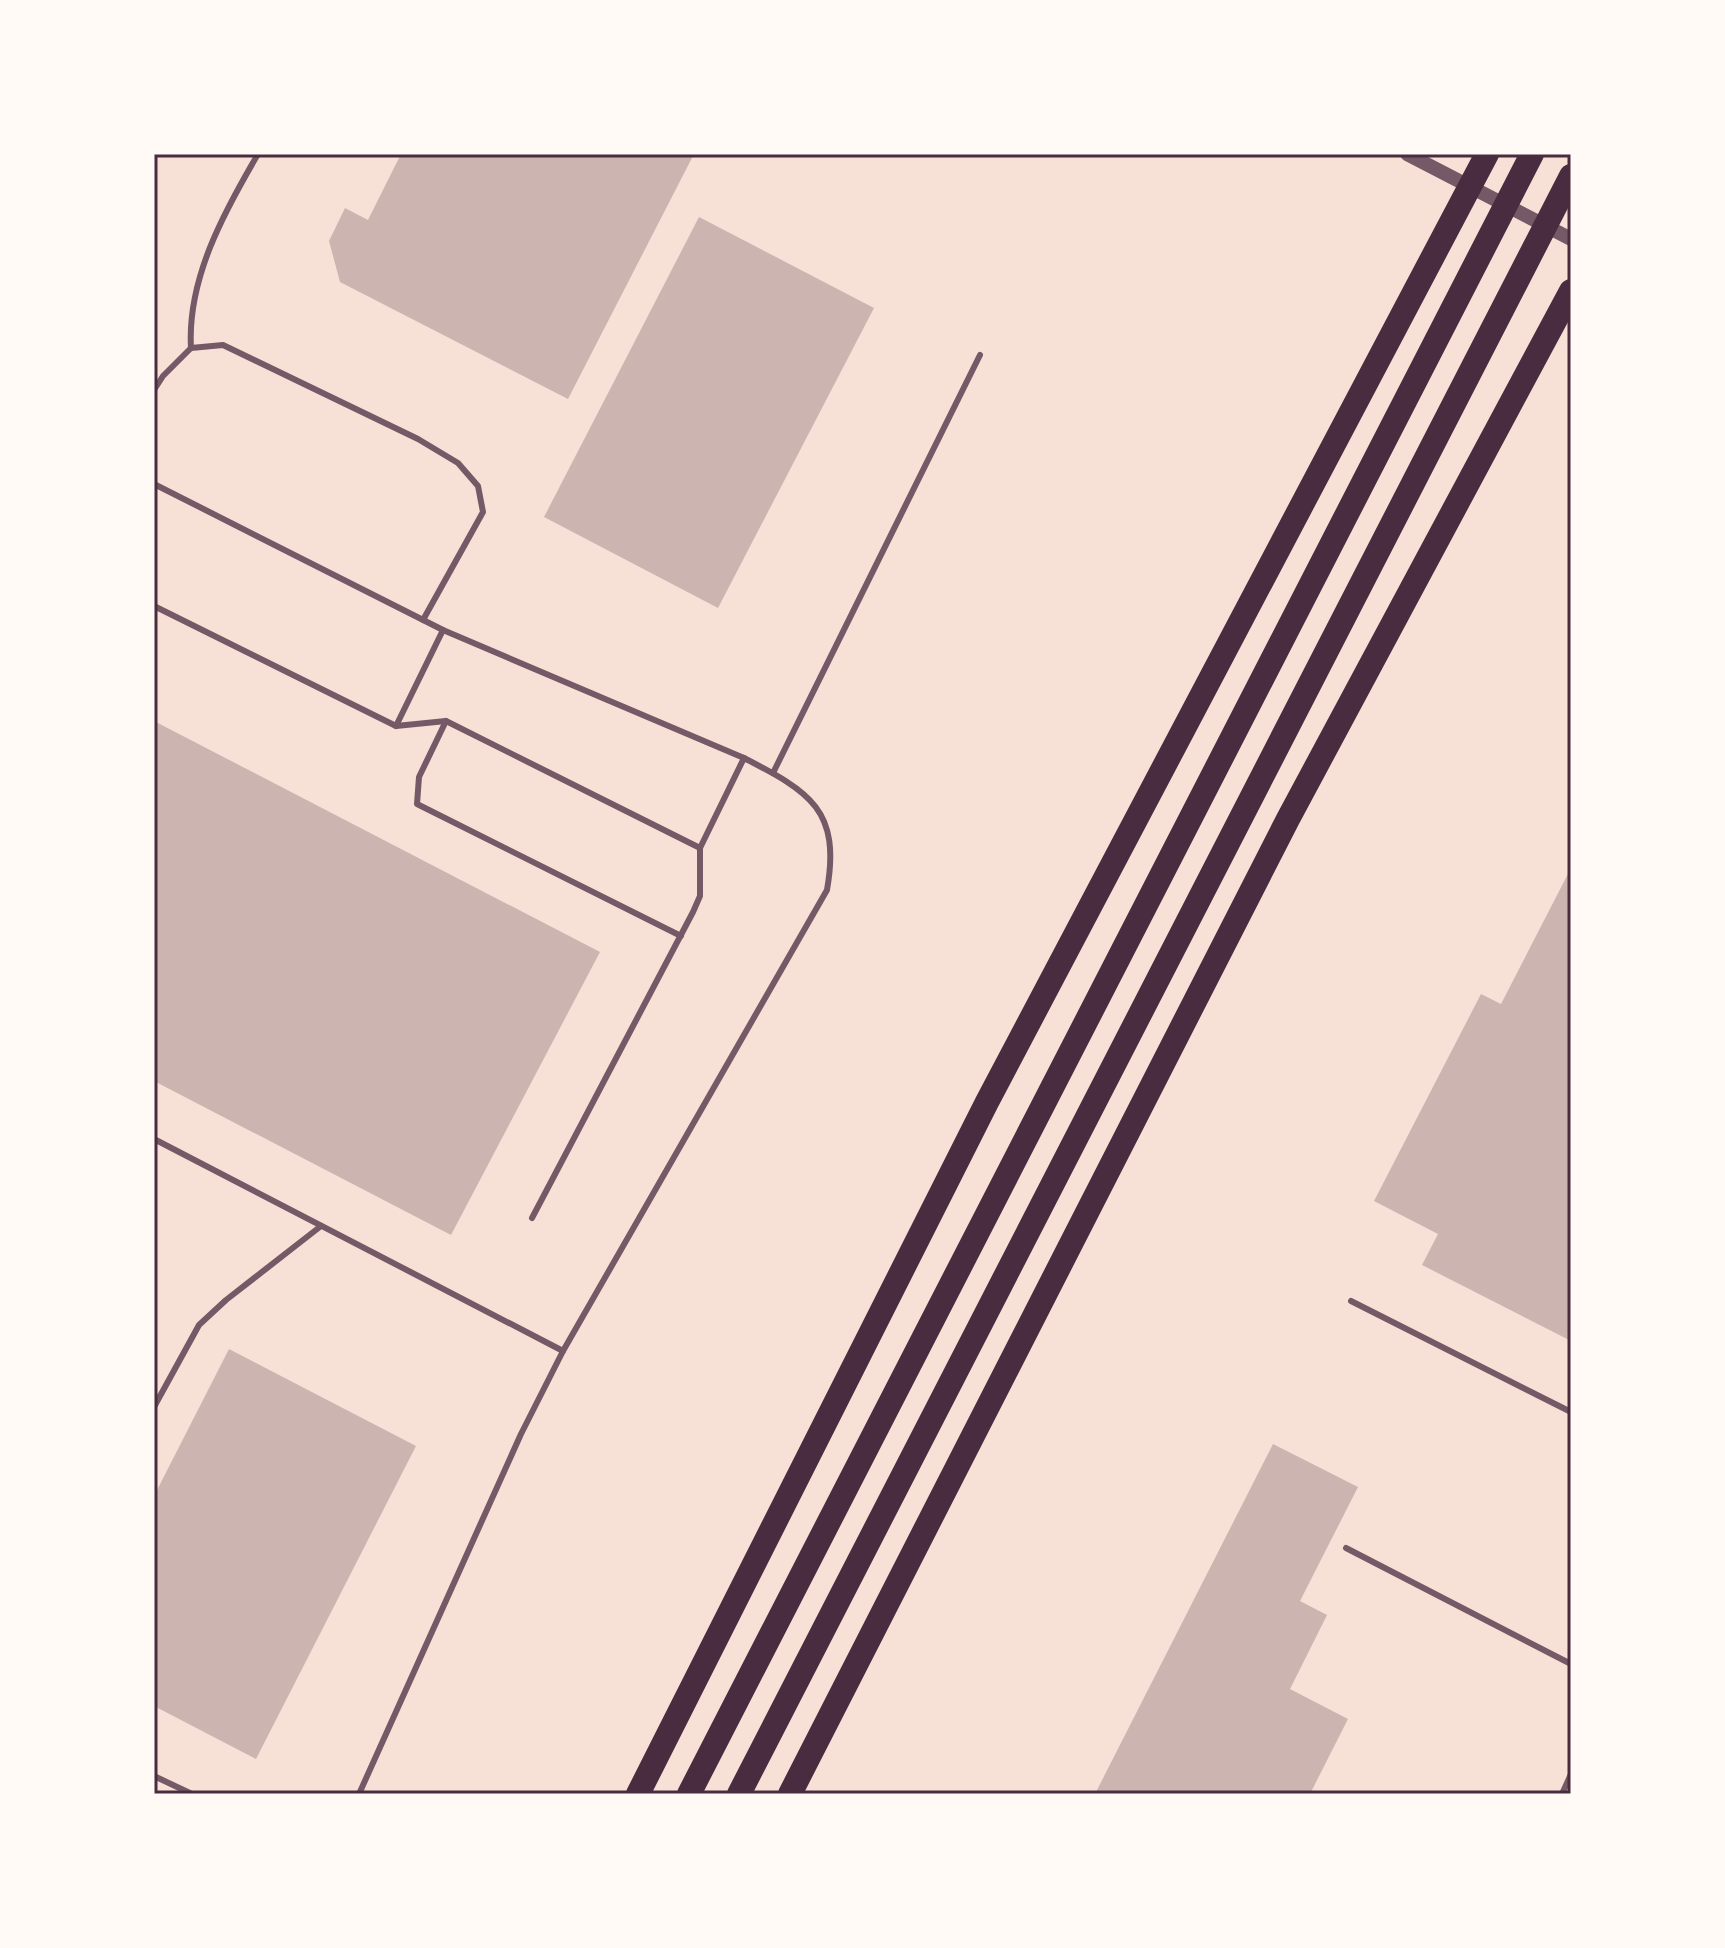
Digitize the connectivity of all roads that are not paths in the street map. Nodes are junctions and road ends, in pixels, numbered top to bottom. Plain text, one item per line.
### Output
1 (258, 154) edge
2 (1407, 154) edge
3 (1487, 154) edge
4 (1532, 154) edge
5 (1571, 176) edge
6 (1571, 239) edge
7 (1571, 291) edge
8 (191, 348) junction
9 (980, 355) dead end
10 (154, 390) edge
11 (154, 484) edge
12 (154, 606) edge
13 (423, 620) junction
14 (443, 630) junction
15 (446, 721) junction
16 (396, 726) junction
17 (744, 758) junction
18 (773, 773) junction
19 (700, 848) junction
20 (681, 936) junction
21 (154, 1139) edge
22 (532, 1218) dead end
23 (321, 1226) junction
24 (1351, 1301) dead end
25 (563, 1351) junction
26 (154, 1407) edge
27 (1571, 1412) edge
28 (1346, 1548) dead end
29 (1571, 1664) edge
30 (1571, 1774) edge
31 (154, 1776) edge
32 (192, 1794) edge
33 (359, 1794) edge
34 (638, 1794) edge
35 (689, 1794) edge
36 (739, 1794) edge
37 (790, 1794) edge
38 (1562, 1794) edge

1 - 8 lane
2 - 6 street
3 - 34 highway
4 - 35 highway
5 - 36 highway
7 - 37 highway
8 - 10 lane
8 - 13 lane
9 - 18 lane
11 - 13 lane
12 - 16 lane
13 - 14 lane
14 - 16 lane
14 - 17 lane
15 - 16 lane
15 - 19 lane
15 - 20 lane
17 - 18 lane
17 - 19 lane
18 - 25 lane
19 - 20 lane
20 - 22 lane
21 - 23 lane
23 - 25 lane
23 - 26 lane
24 - 27 lane
25 - 33 lane
28 - 29 lane
30 - 38 lane
31 - 32 lane

